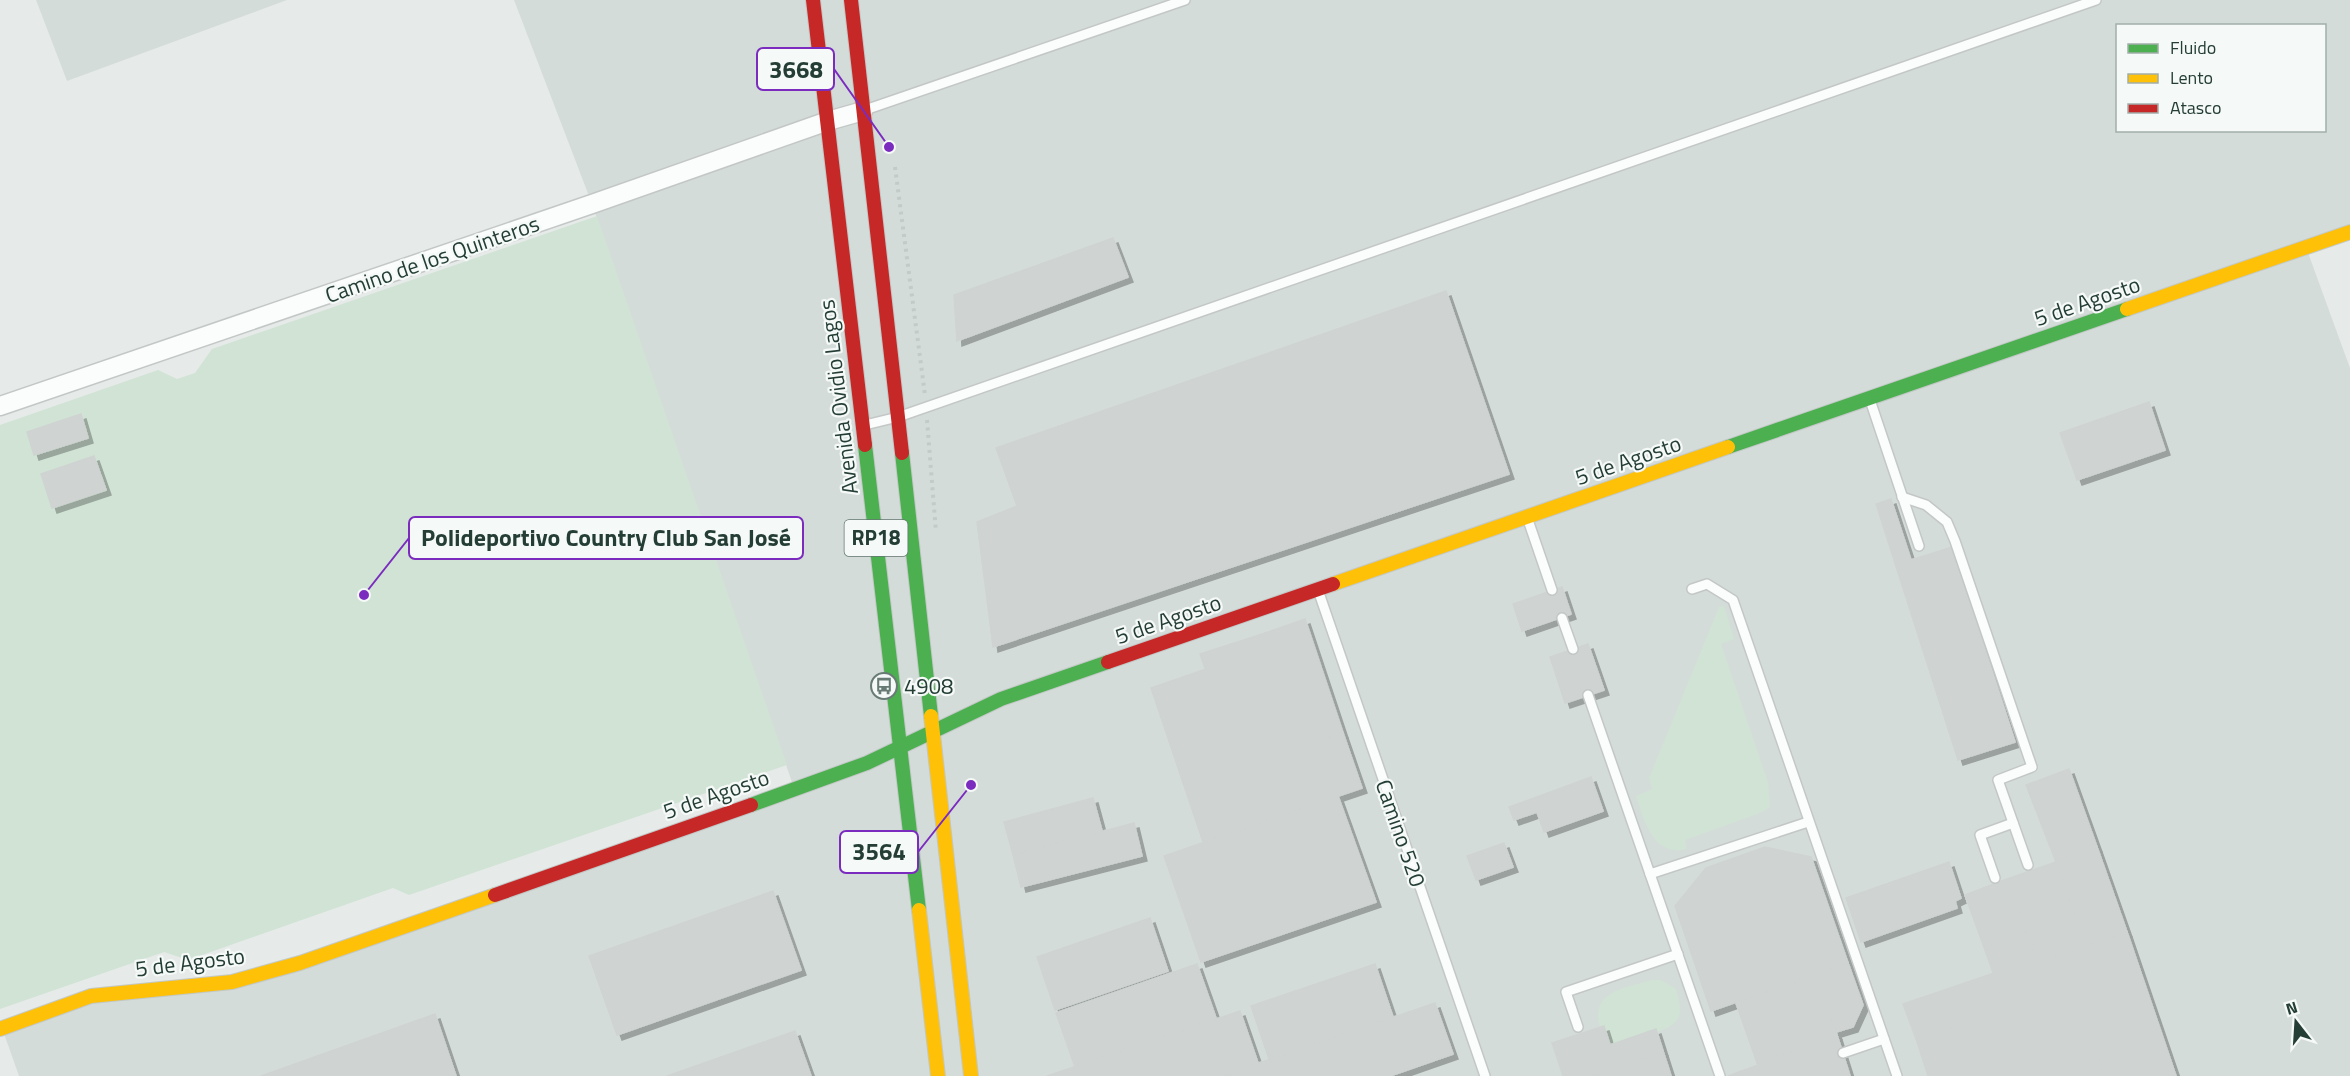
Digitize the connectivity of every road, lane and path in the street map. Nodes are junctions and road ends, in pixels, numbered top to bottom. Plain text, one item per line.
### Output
1 (813, 0) edge
2 (851, 0) edge
3 (1185, 0) edge
4 (2096, 0) edge
5 (863, 111) junction
6 (828, 121) junction
7 (2350, 232) edge
8 (1869, 399) junction
9 (0, 406) edge
10 (898, 417) junction
11 (863, 426) junction
12 (1902, 497) junction
13 (1527, 517) junction
14 (1919, 546) dead end
15 (1692, 589) dead end
16 (1318, 590) junction
17 (1552, 590) dead end
18 (1562, 618) dead end
19 (1573, 649) dead end
20 (1588, 695) dead end
21 (932, 732) junction
22 (901, 750) junction
23 (1808, 822) junction
24 (2013, 823) junction
25 (2028, 865) dead end
26 (1650, 874) junction
27 (1995, 878) dead end
28 (1678, 954) junction
29 (1578, 1027) dead end
30 (0, 1029) edge
31 (1884, 1039) junction
32 (1843, 1053) dead end
33 (938, 1076) edge
34 (971, 1076) edge
35 (1485, 1076) edge
36 (1720, 1076) edge
37 (1897, 1076) edge

1 - 6 street, Avenida Ovidio Lagos / RP18
2 - 5 street, RP18
3 - 5 lane
4 - 10 lane
5 - 6 street, Camino de los Quinteros
5 - 10 street, RP18
6 - 9 street, Camino de los Quinteros
6 - 11 street, Avenida Ovidio Lagos / RP18
7 - 8 street, 5 de Agosto
8 - 12 lane
8 - 13 street, 5 de Agosto
10 - 11 lane
10 - 21 street, RP18
11 - 22 street, Avenida Ovidio Lagos / RP18
12 - 14 lane
12 - 24 lane
13 - 16 street, 5 de Agosto
13 - 17 lane
15 - 23 lane
16 - 21 street, 5 de Agosto
16 - 35 lane, Camino 520
18 - 19 lane
20 - 26 lane
21 - 22 street, 5 de Agosto
21 - 34 street, RP18
22 - 30 street, 5 de Agosto
22 - 33 street, Avenida Ovidio Lagos / RP18
23 - 26 lane
23 - 31 lane
24 - 25 lane
24 - 27 lane
26 - 28 lane
28 - 29 lane
28 - 36 lane
31 - 32 lane
31 - 37 lane

